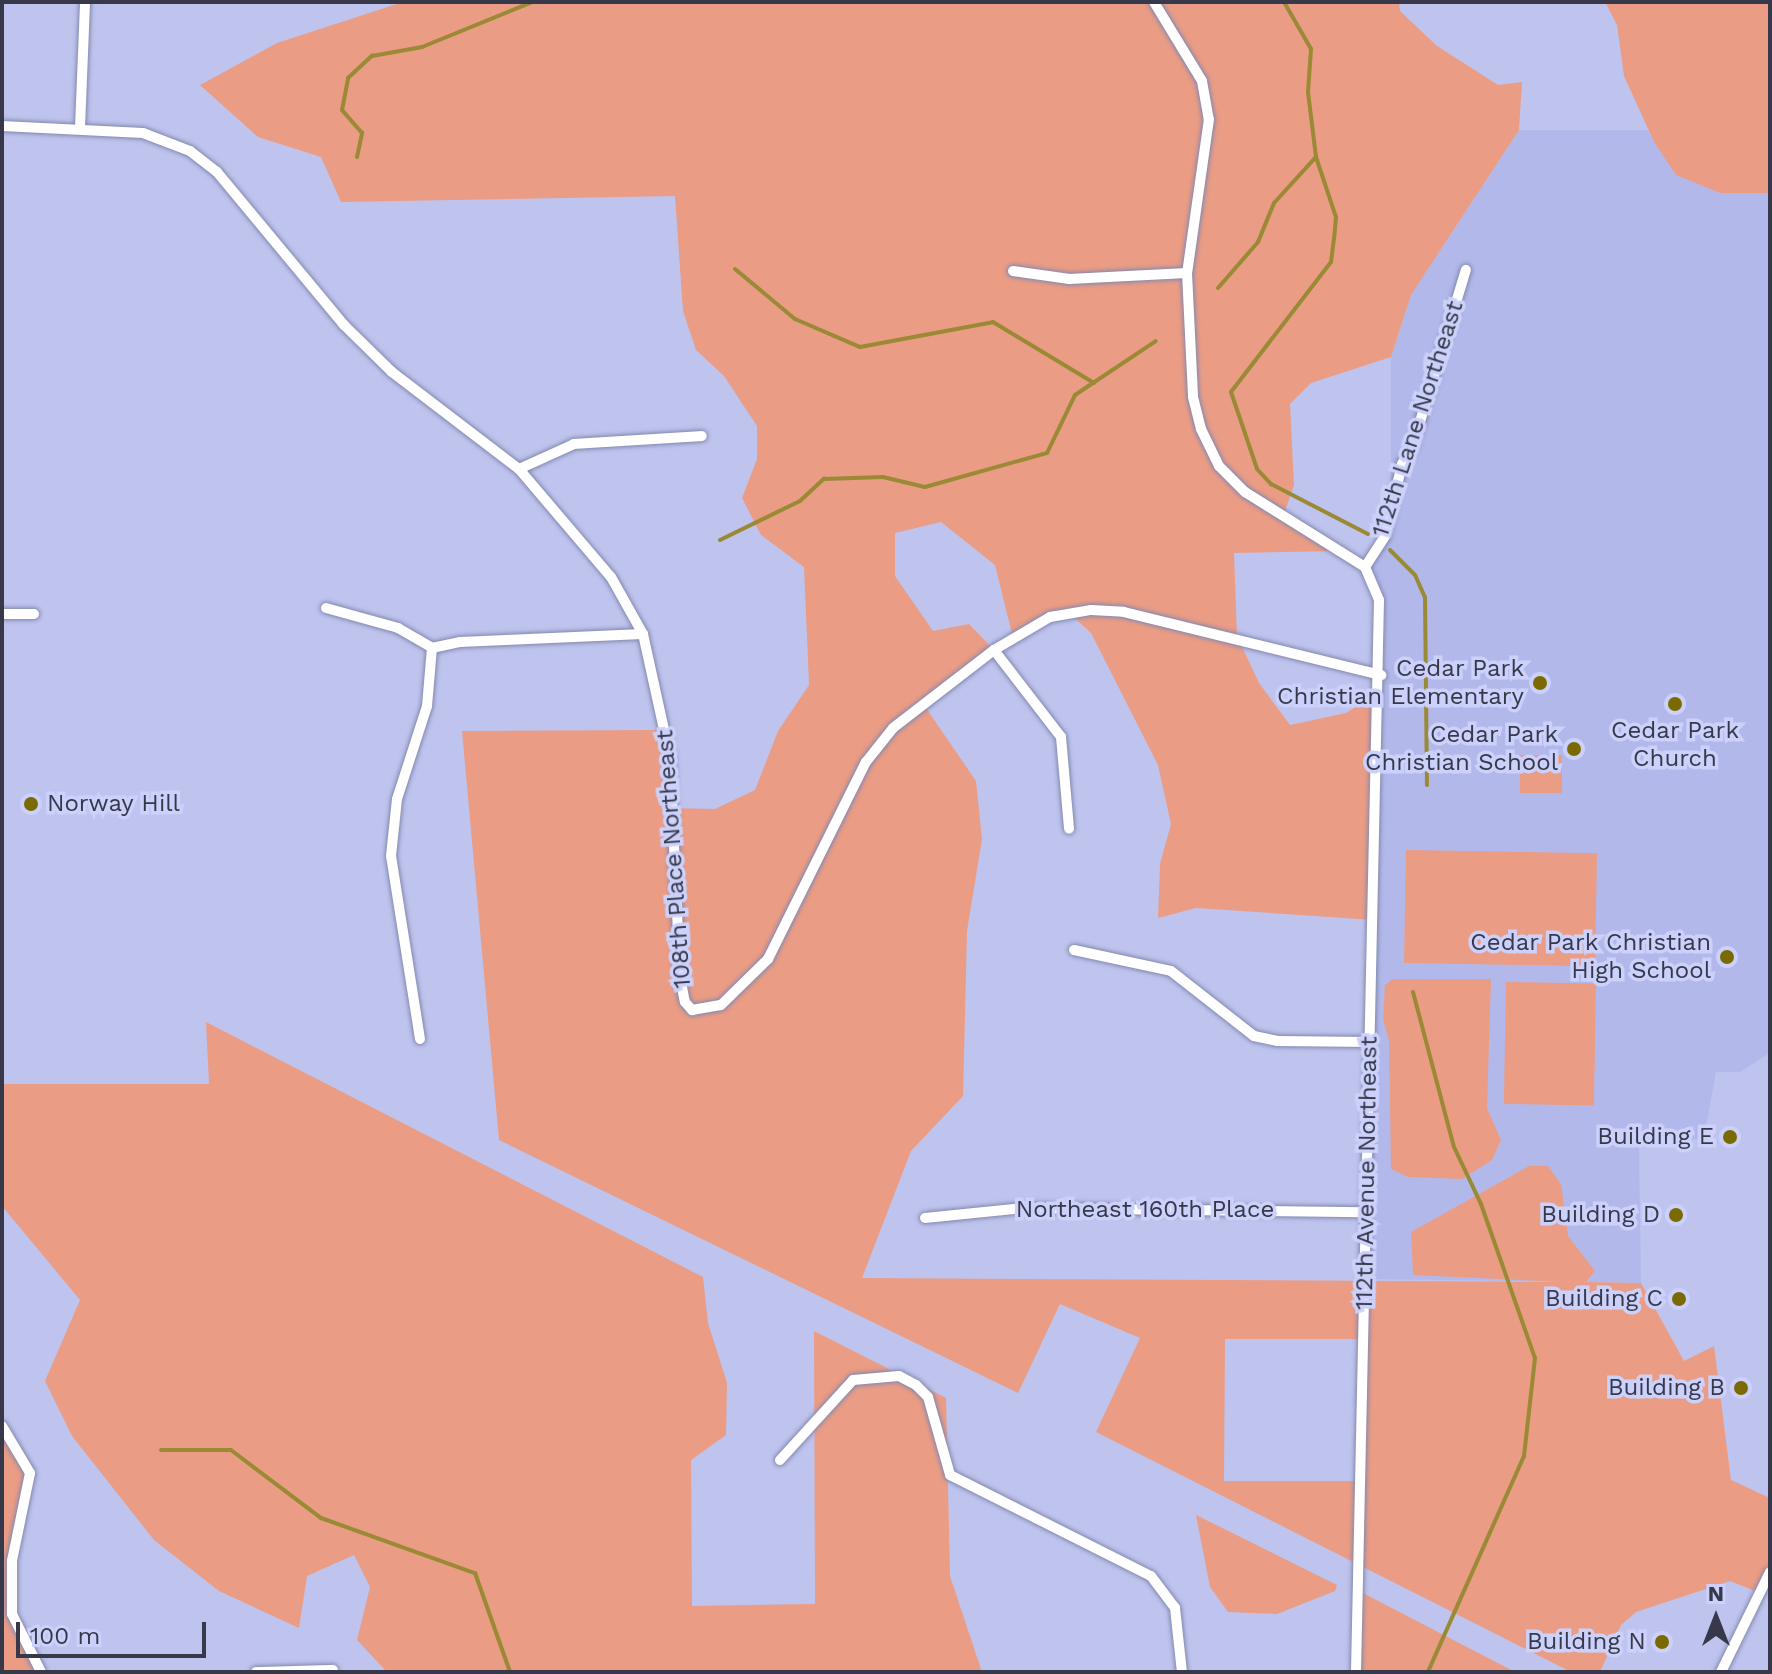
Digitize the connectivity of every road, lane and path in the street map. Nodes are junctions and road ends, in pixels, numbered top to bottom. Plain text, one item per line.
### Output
1 (85, 2) edge
2 (1154, 2) edge
3 (2, 126) edge
4 (80, 128) junction
5 (1466, 270) dead end
6 (1013, 271) dead end
7 (1187, 273) junction
8 (702, 436) dead end
9 (519, 469) junction
10 (1365, 567) junction
11 (326, 608) dead end
12 (2, 614) edge
13 (34, 614) dead end
14 (643, 634) junction
15 (432, 648) junction
16 (994, 650) junction
17 (1381, 675) junction
18 (1069, 829) dead end
19 (1074, 950) dead end
20 (420, 1039) dead end
21 (1370, 1042) junction
22 (1365, 1212) junction
23 (925, 1218) dead end
24 (2, 1426) edge
25 (780, 1460) dead end
26 (1770, 1572) edge
27 (333, 1670) dead end
28 (41, 1672) edge
29 (256, 1672) edge
30 (1182, 1672) edge
31 (1356, 1672) edge
32 (1721, 1672) edge

1 - 4 street
2 - 7 street
3 - 4 street
4 - 9 street
5 - 10 street, 112th Lane Northeast
6 - 7 street
7 - 10 street
8 - 9 street
9 - 14 street
10 - 17 street, 112th Avenue Northeast
11 - 15 street
12 - 13 street
14 - 15 street
14 - 16 street, 108th Place Northeast
15 - 20 street
16 - 17 street, 108th Place Northeast
16 - 18 street
17 - 21 street, 112th Avenue Northeast
19 - 21 street
21 - 22 street, 112th Avenue Northeast
22 - 23 street, Northeast 160th Place
22 - 31 street, 112th Avenue Northeast
24 - 28 street
25 - 30 street
26 - 32 street
27 - 29 street

